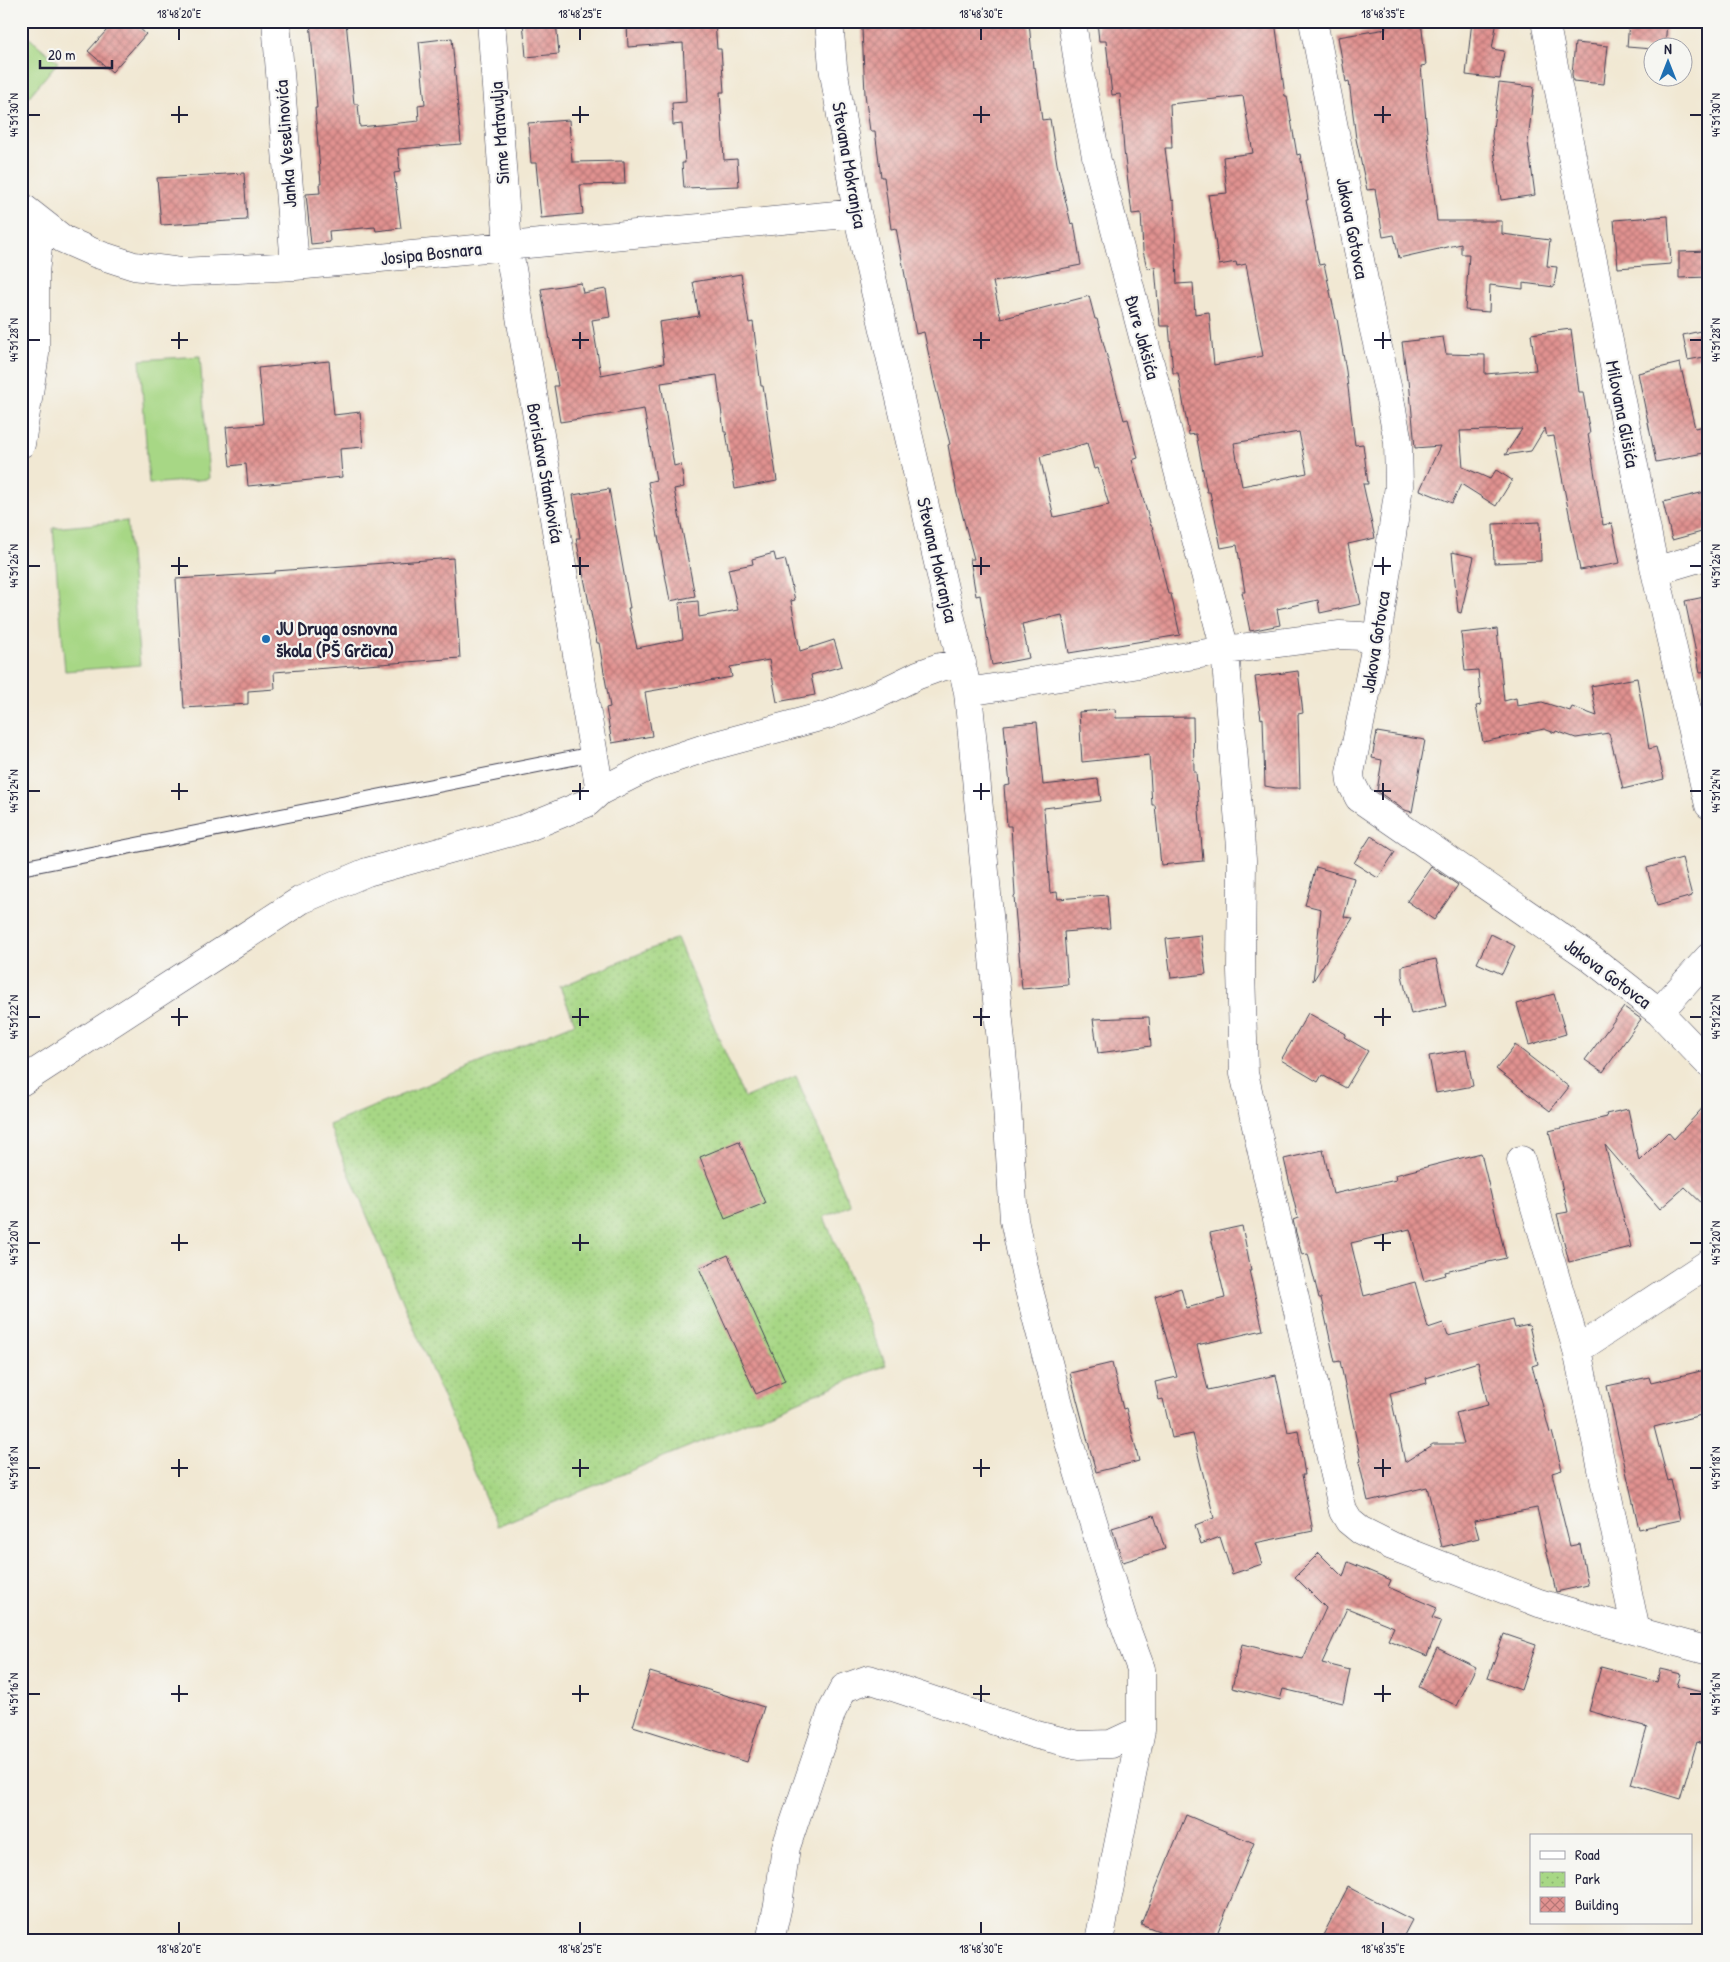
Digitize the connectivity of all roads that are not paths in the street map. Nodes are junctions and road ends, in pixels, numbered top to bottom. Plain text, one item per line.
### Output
1 (276, 21) edge
2 (491, 21) edge
3 (829, 21) edge
4 (1072, 21) edge
5 (1313, 21) edge
6 (1545, 21) edge
7 (857, 213) junction
8 (31, 214) edge
9 (508, 245) junction
10 (295, 266) junction
11 (21, 444) edge
12 (1709, 555) edge
13 (1655, 571) junction
14 (1376, 645) junction
15 (1225, 650) junction
16 (962, 663) junction
17 (968, 692) junction
18 (593, 754) junction
19 (600, 791) junction
20 (1709, 804) edge
21 (21, 868) edge
22 (1709, 957) edge
23 (1659, 1012) junction
24 (1709, 1064) edge
25 (21, 1082) edge
26 (1521, 1160) dead end
27 (1709, 1263) edge
28 (1577, 1350) junction
29 (1636, 1631) junction
30 (1709, 1651) edge
31 (1140, 1730) junction
32 (770, 1941) edge
33 (1099, 1941) edge

1 - 10 street, Janka Veselinovića
2 - 9 street, Sime Matavulja
3 - 7 street, Stevana Mokranjca
4 - 15 street, Đure Jakšića
5 - 14 street, Jakova Gotovca
6 - 13 street, Milovana Glišića
7 - 9 street, Josipa Bosnara
7 - 16 street, Stevana Mokranjca
8 - 10 street, Josipa Bosnara
8 - 11 street
9 - 10 street, Josipa Bosnara
9 - 18 street, Borislava Stankovića
12 - 13 street
13 - 20 street, Milovana Glišića
14 - 15 street
14 - 23 street, Jakova Gotovca
15 - 17 street
15 - 29 street, Đure Jakšića
16 - 17 street, Stevana Mokranjca
16 - 19 street
17 - 31 street, Stevana Mokranjca
18 - 19 street, Borislava Stankovića
18 - 21 lane
19 - 25 street
22 - 23 street
23 - 24 street, Jakova Gotovca
26 - 28 street
27 - 28 street
28 - 29 street
29 - 30 street, Đure Jakšića
31 - 32 street
31 - 33 street, Stevana Mokranjca

